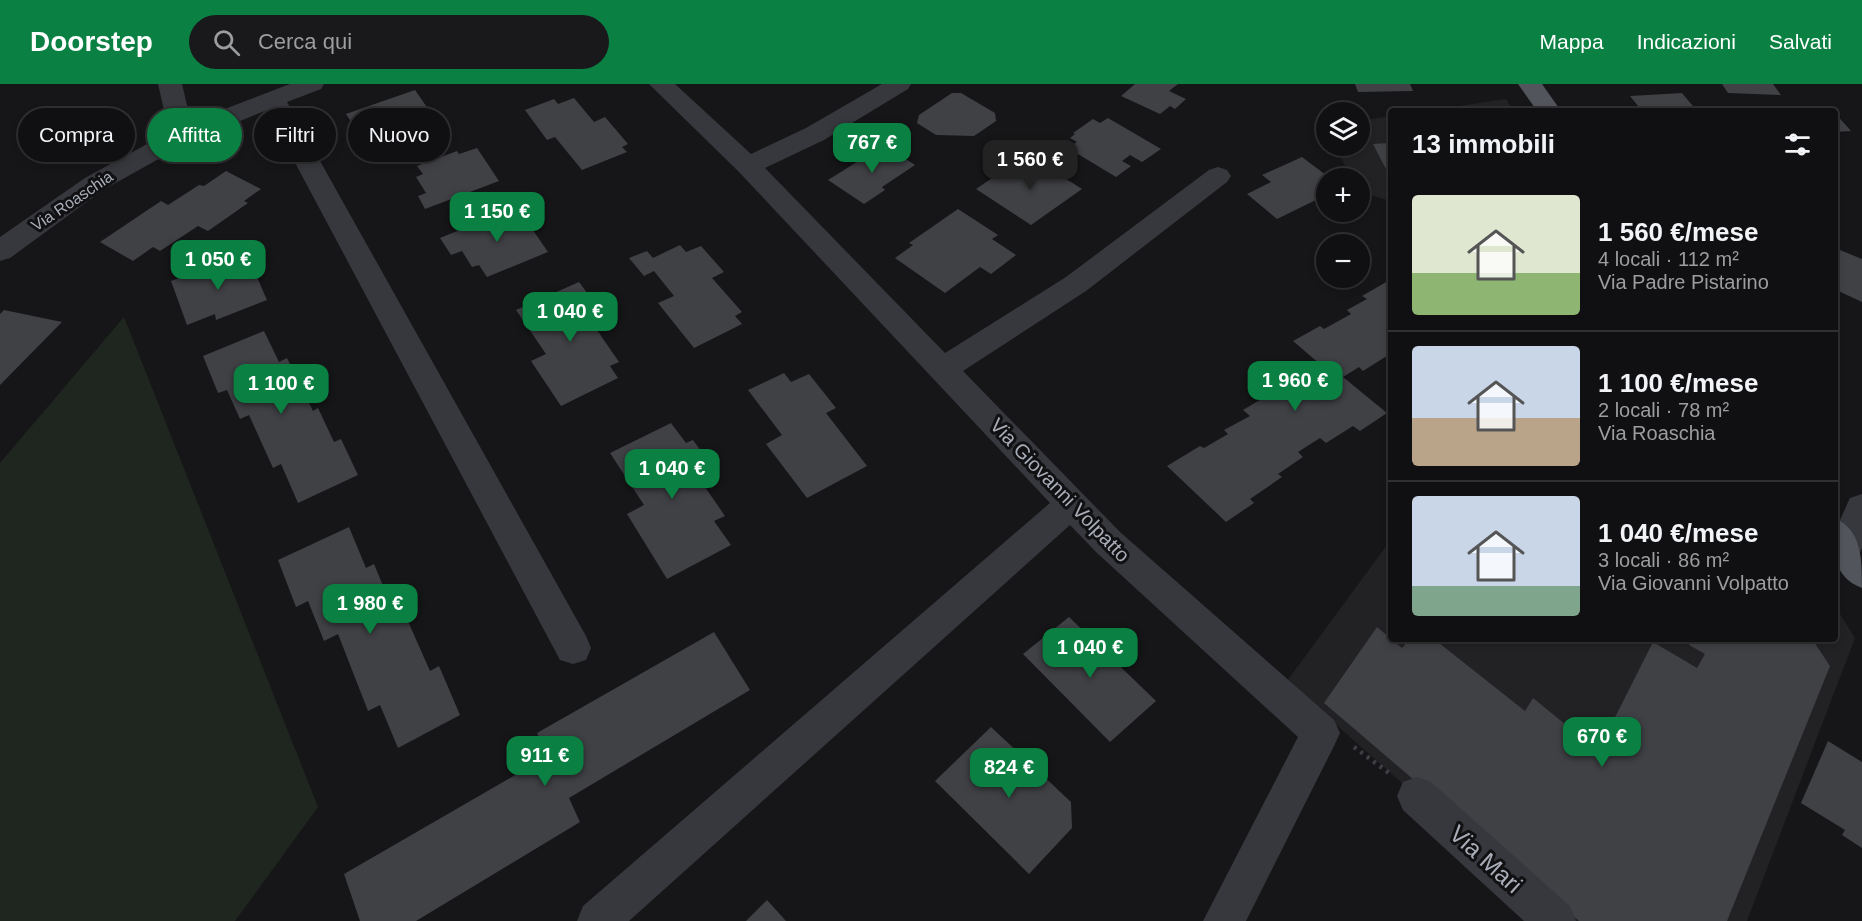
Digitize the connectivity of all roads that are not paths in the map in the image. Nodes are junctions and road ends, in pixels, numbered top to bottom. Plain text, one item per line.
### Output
1 (170, 84) edge
2 (312, 84) edge
3 (661, 84) edge
4 (899, 84) edge
5 (1530, 84) edge
6 (274, 100) junction
7 (176, 108) edge
8 (1547, 108) edge
9 (242, 112) edge
10 (147, 154) edge
11 (748, 166) junction
12 (1218, 176) dead end
13 (0, 251) edge
14 (941, 370) junction
15 (1071, 504) junction
16 (1862, 508) edge
17 (1847, 551) edge
18 (573, 648) dead end
19 (1417, 796) road end
20 (598, 921) edge
21 (1224, 921) edge
22 (1555, 921) edge

1 - 7 street
2 - 6 street, Via Roaschia
3 - 11 street, Via Giovanni Volpatto
4 - 11 street
5 - 8 main road
6 - 9 street, Via Roaschia
6 - 18 street
10 - 13 street, Via Roaschia
11 - 14 street, Via Giovanni Volpatto
12 - 14 street
14 - 15 street, Via Giovanni Volpatto
15 - 20 street
15 - 21 street, Via Giovanni Volpatto
16 - 17 street
19 - 22 street, Via Mari

